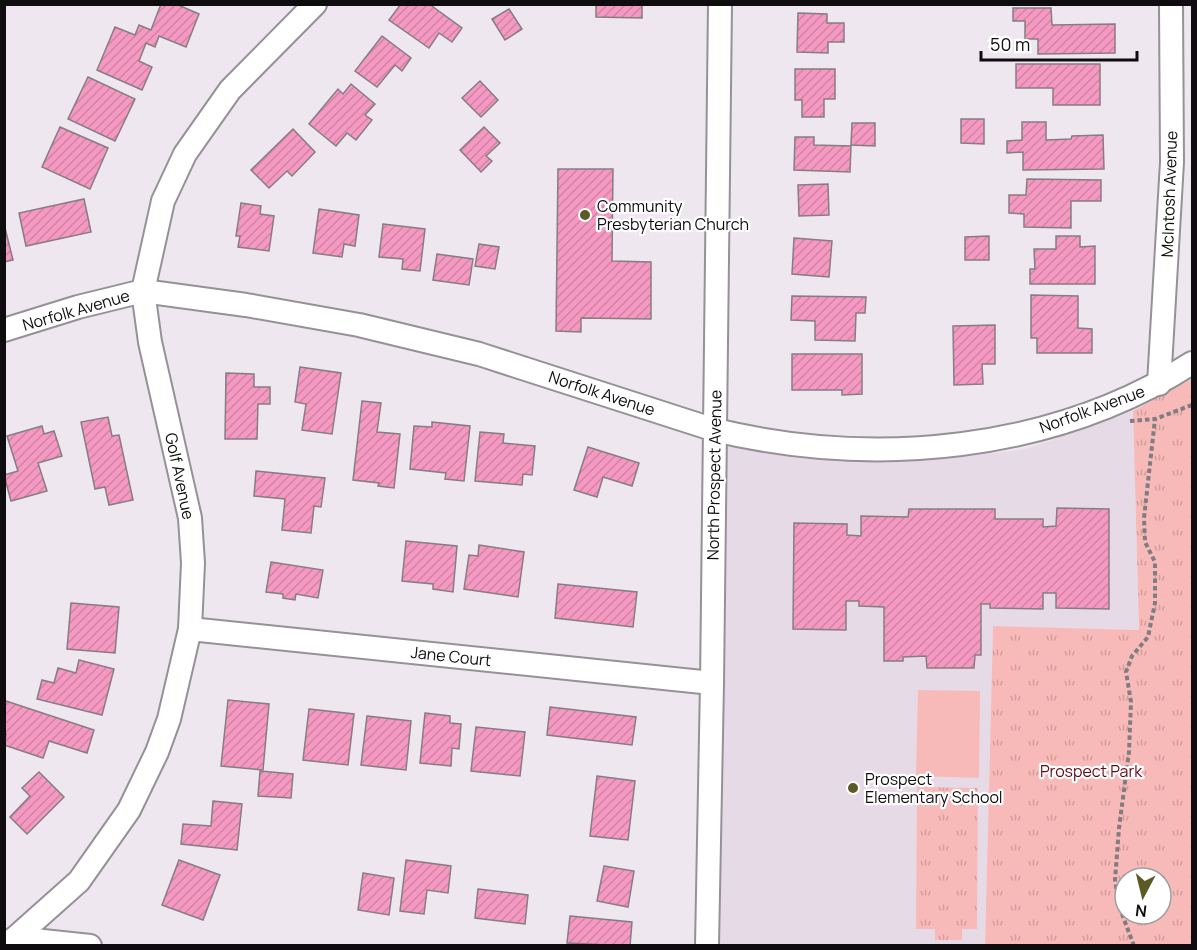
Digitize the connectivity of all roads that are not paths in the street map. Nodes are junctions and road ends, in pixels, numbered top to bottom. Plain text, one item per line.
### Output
1 (315, 4) edge
2 (720, 4) edge
3 (1171, 4) edge
4 (143, 291) junction
5 (4, 330) edge
6 (1192, 363) edge
7 (1159, 384) junction
8 (715, 430) junction
9 (190, 629) junction
10 (712, 683) junction
11 (10, 942) edge
12 (90, 945) edge
13 (707, 945) edge

1 - 4 street, Golf Avenue
2 - 8 street, North Prospect Avenue
3 - 7 street, McIntosh Avenue
4 - 5 street, Norfolk Avenue
4 - 8 street, Norfolk Avenue
4 - 9 street, Golf Avenue
6 - 7 street, Norfolk Avenue
7 - 8 street, Norfolk Avenue
8 - 10 street, North Prospect Avenue
9 - 10 street, Jane Court
9 - 11 street, Golf Avenue
10 - 13 street, North Prospect Avenue
11 - 12 street

